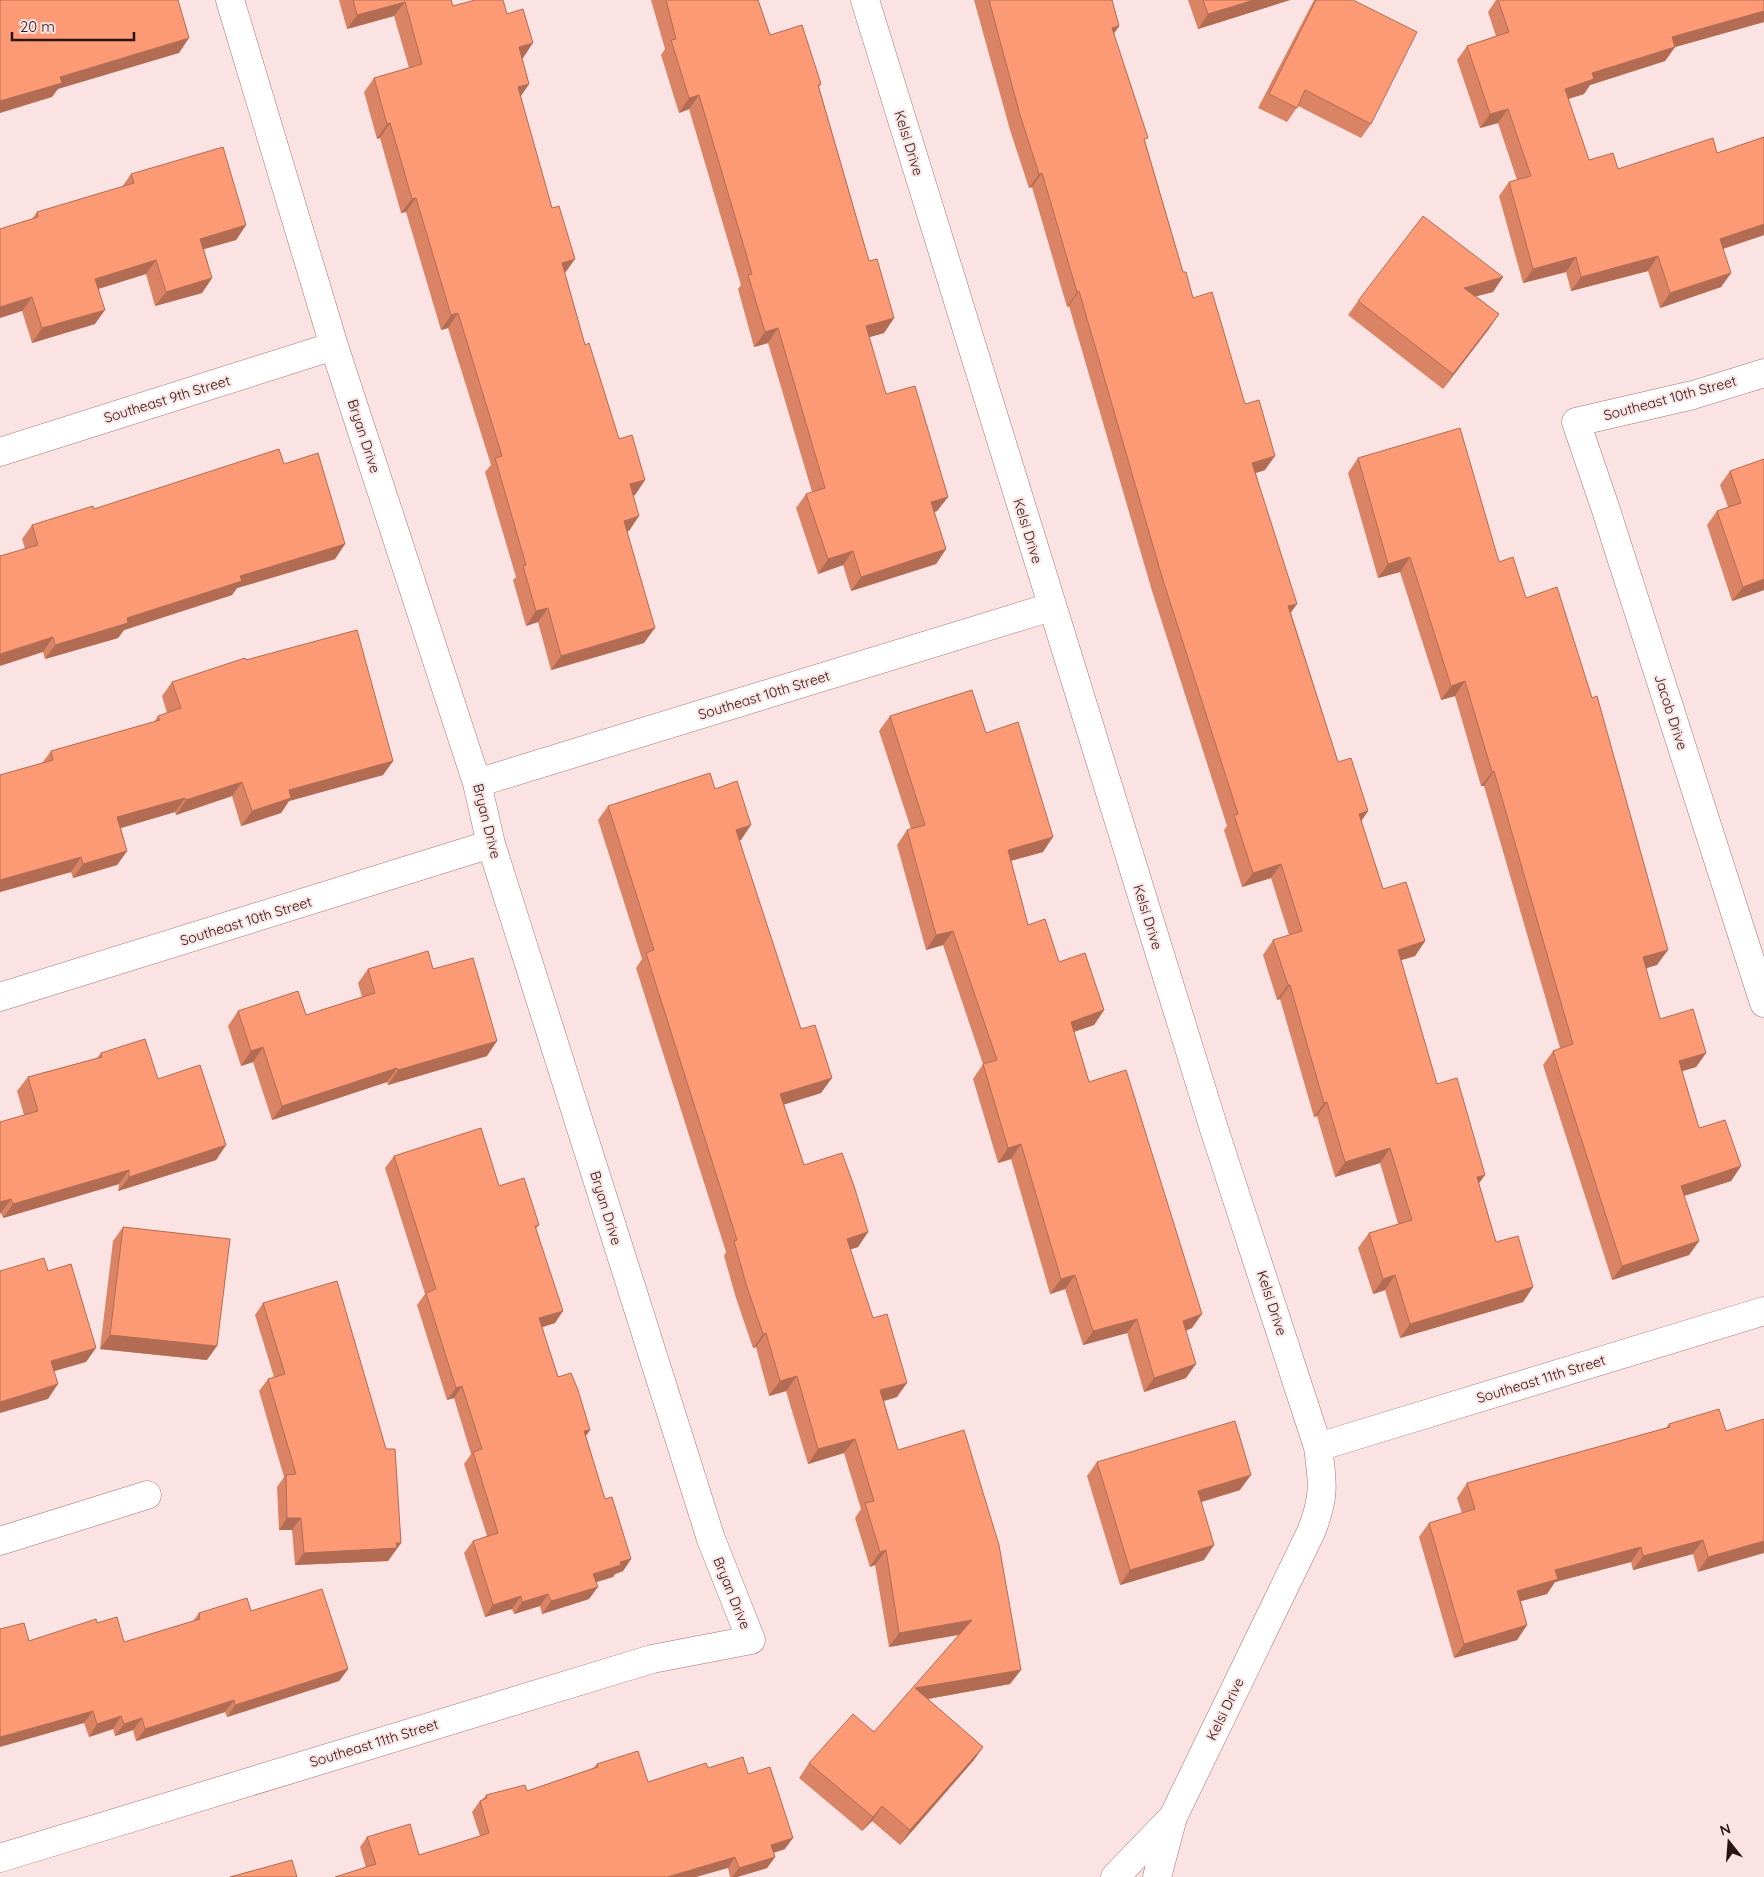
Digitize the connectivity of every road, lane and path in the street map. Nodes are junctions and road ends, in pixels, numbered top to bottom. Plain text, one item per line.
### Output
1 (230, 0) edge
2 (865, 0) edge
3 (334, 346) junction
4 (1764, 373) edge
5 (1576, 422) joint
6 (0, 452) edge
7 (1051, 607) junction
8 (477, 783) junction
9 (491, 844) junction
10 (0, 997) edge
11 (1764, 1003) edge
12 (1764, 1311) edge
13 (1318, 1447) junction
14 (147, 1495) dead end
15 (0, 1541) edge
16 (751, 1640) joint
17 (1173, 1817) junction
18 (0, 1858) edge
19 (1115, 1877) edge
20 (1157, 1877) edge

1 - 3 street, Bryan Drive
2 - 7 street, Kelsi Drive
3 - 6 street, Southeast 9th Street
3 - 8 street, Bryan Drive
4 - 5 street, Southeast 10th Street
5 - 11 street, Jacob Drive
7 - 8 street, Southeast 10th Street
7 - 13 street, Kelsi Drive
8 - 9 street, Bryan Drive
9 - 10 street, Southeast 10th Street
9 - 16 street, Bryan Drive
12 - 13 street, Southeast 11th Street
13 - 17 street, Kelsi Drive
14 - 15 street
16 - 18 street, Southeast 11th Street
17 - 19 street, Kelsi Drive
17 - 20 street, Kelsi Drive

